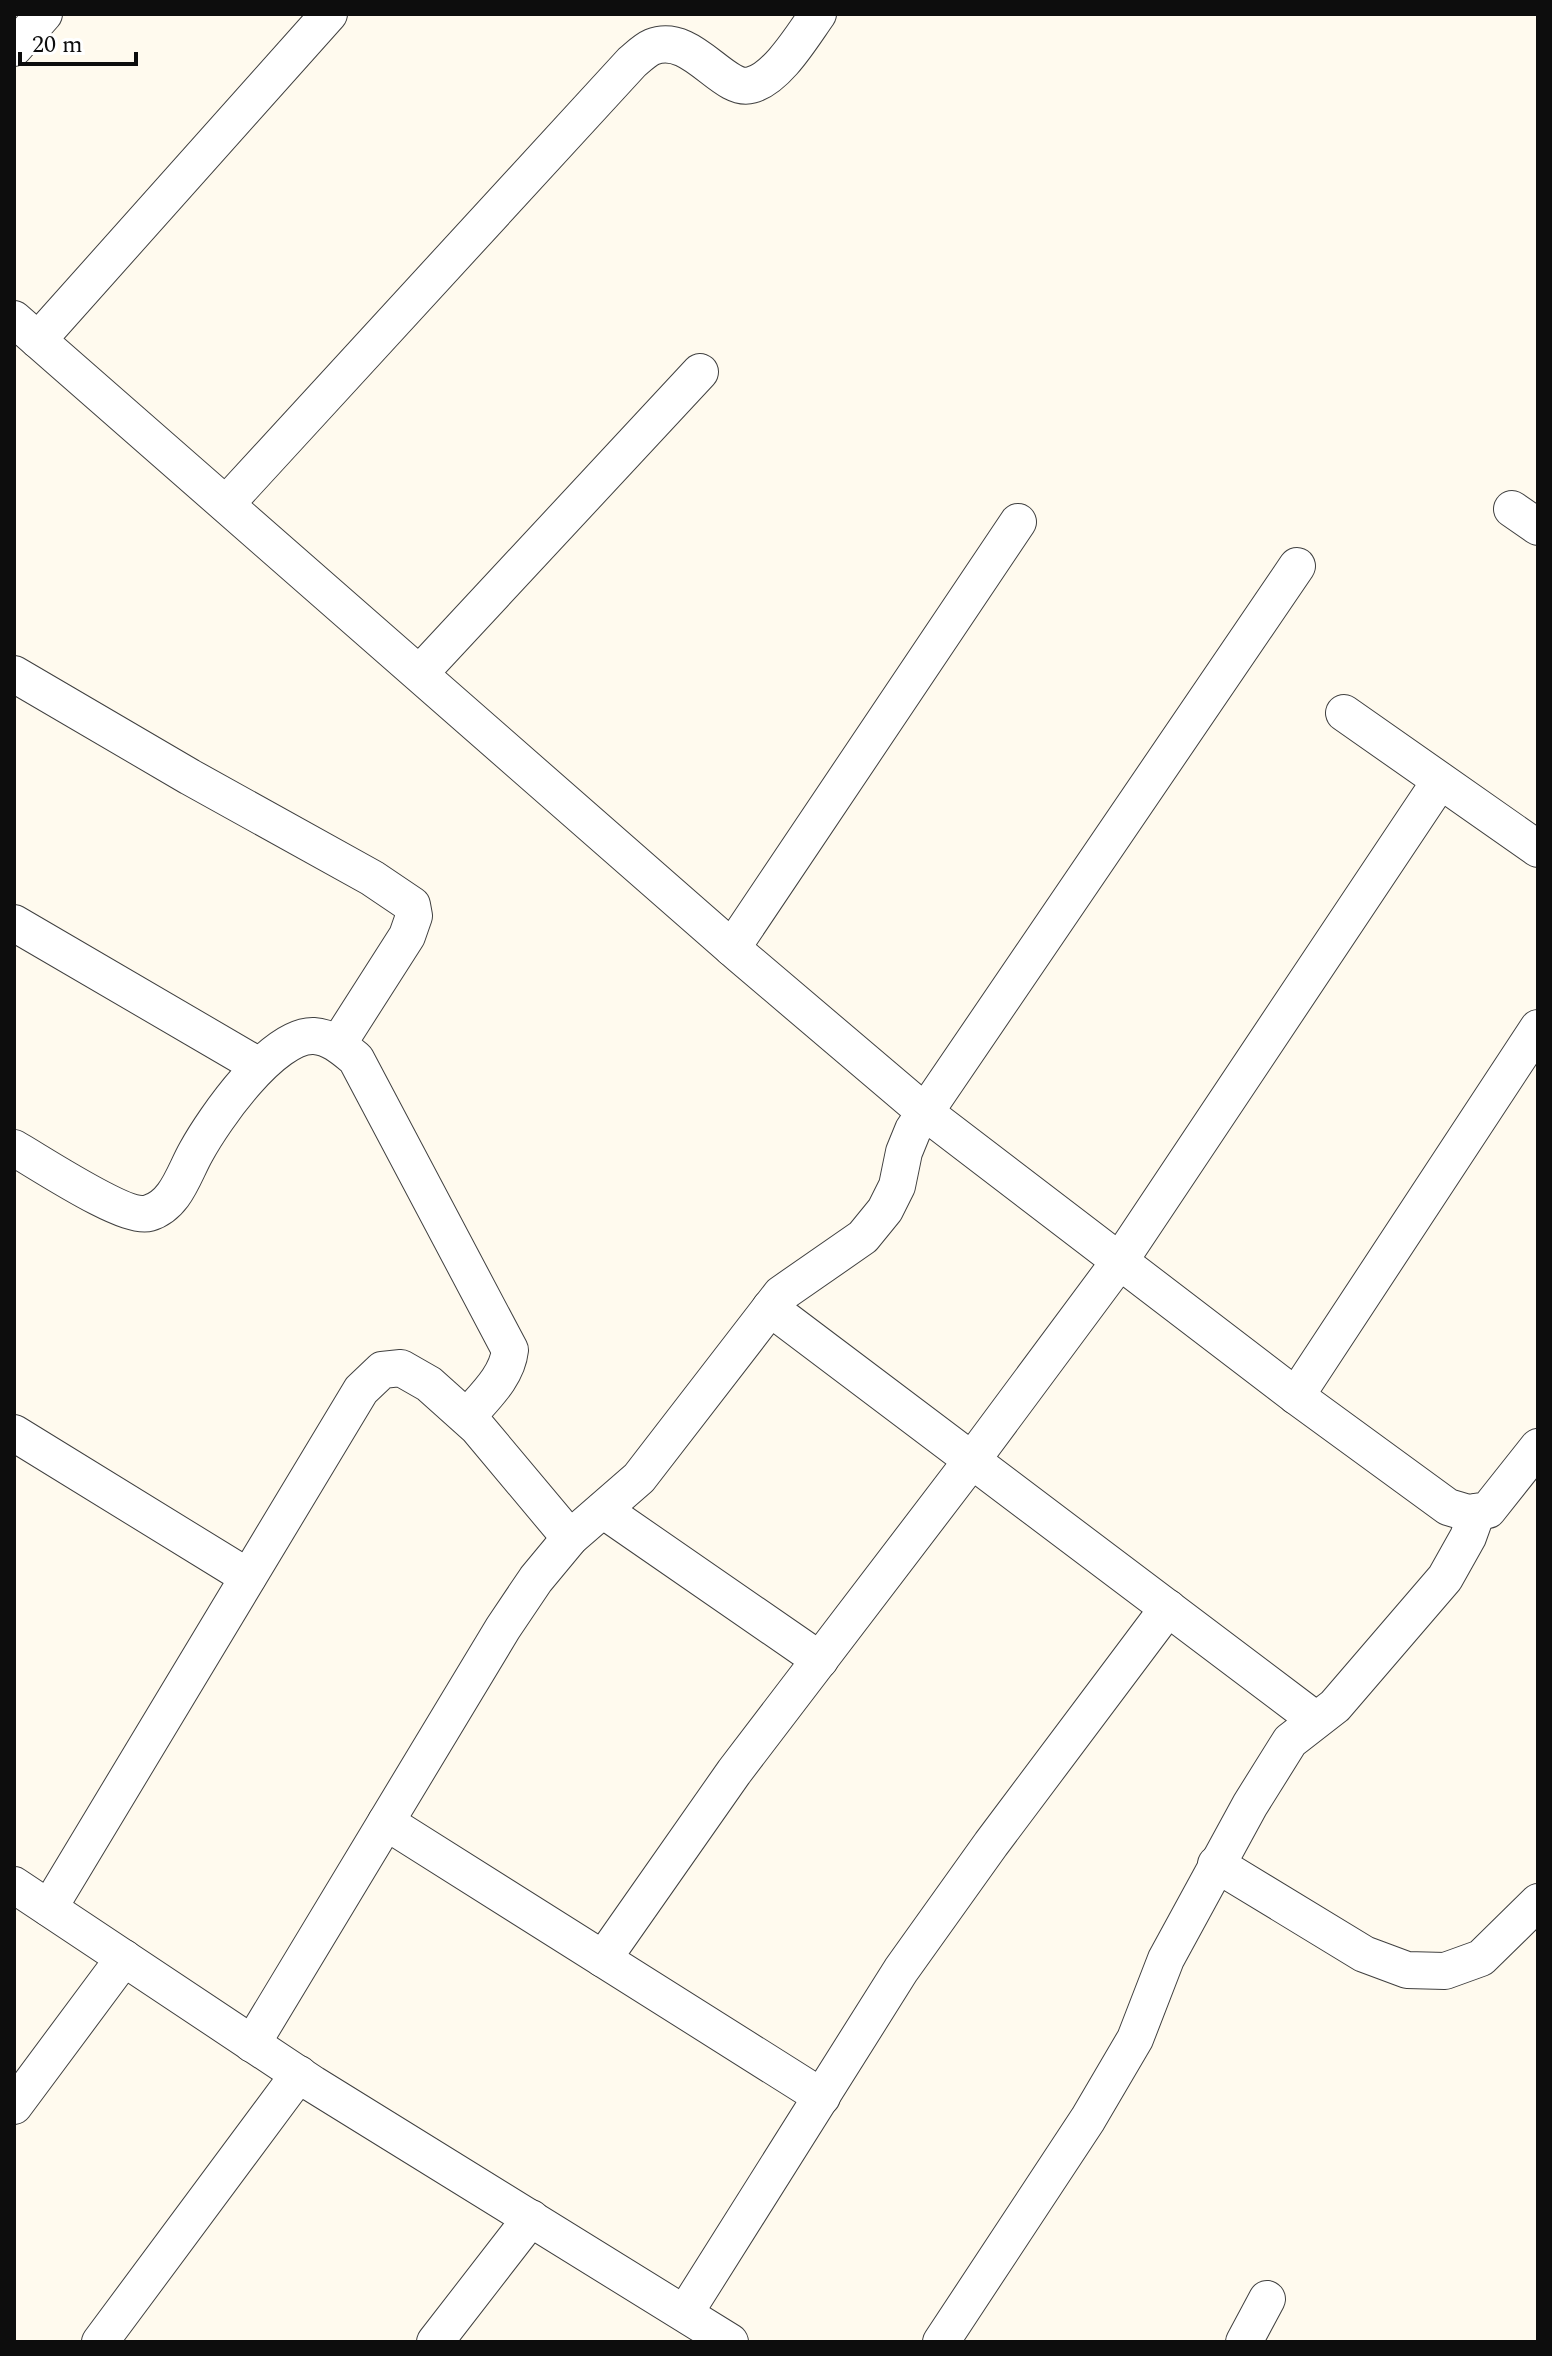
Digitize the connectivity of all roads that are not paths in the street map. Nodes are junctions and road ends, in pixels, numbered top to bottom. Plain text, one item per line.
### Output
1 (44, 14) edge
2 (329, 14) edge
3 (818, 14) edge
4 (14, 48) edge
5 (26, 329) edge
6 (700, 372) dead end
7 (226, 504) junction
8 (1018, 522) dead end
9 (1297, 566) dead end
10 (420, 673) junction
11 (14, 674) edge
12 (1344, 713) dead end
13 (1440, 781) junction
14 (1538, 849) edge
15 (14, 923) edge
16 (732, 948) junction
17 (1538, 1028) edge
18 (338, 1044) junction
19 (259, 1066) junction
20 (926, 1113) junction
21 (14, 1148) edge
22 (1119, 1262) junction
23 (770, 1308) junction
24 (1296, 1396) junction
25 (467, 1417) junction
26 (14, 1433) edge
27 (1538, 1447) edge
28 (972, 1460) junction
29 (603, 1510) junction
30 (1477, 1512) junction
31 (570, 1538) junction
32 (248, 1577) junction
33 (1168, 1608) junction
34 (820, 1660) junction
35 (1316, 1720) junction
36 (386, 1822) junction
37 (1216, 1864) junction
38 (14, 1885) edge
39 (1538, 1902) edge
40 (49, 1908) junction
41 (124, 1958) junction
42 (603, 1959) junction
43 (252, 2044) junction
44 (299, 2074) junction
45 (822, 2097) junction
46 (14, 2106) edge
47 (531, 2218) junction
48 (1267, 2299) dead end
49 (685, 2313) junction
50 (100, 2342) edge
51 (435, 2342) edge
52 (730, 2342) edge
53 (941, 2342) edge
54 (1244, 2342) edge

1 - 4 street
2 - 5 street
3 - 7 street
5 - 7 street
6 - 10 street
7 - 10 street
8 - 16 street
9 - 20 street
10 - 16 street
11 - 18 street
12 - 13 street
13 - 14 street
13 - 22 street
15 - 19 street
16 - 20 street
17 - 24 street
18 - 19 street
18 - 25 street
19 - 21 street
20 - 22 street
20 - 23 street
22 - 24 street
22 - 28 street
23 - 28 street
23 - 29 street
24 - 30 street
25 - 31 street
25 - 32 street
26 - 32 street
27 - 30 street
28 - 33 street
28 - 34 street
29 - 31 street
29 - 34 street
30 - 35 street
31 - 36 street
32 - 40 street
33 - 35 street
33 - 45 street
34 - 42 street
35 - 37 street
36 - 42 street
36 - 43 street
37 - 39 street
37 - 53 street
38 - 40 street
40 - 41 street
41 - 43 street
41 - 46 street
42 - 45 street
43 - 44 street
44 - 47 street
44 - 50 street
45 - 49 street
47 - 49 street
47 - 51 street
48 - 54 street
49 - 52 street

